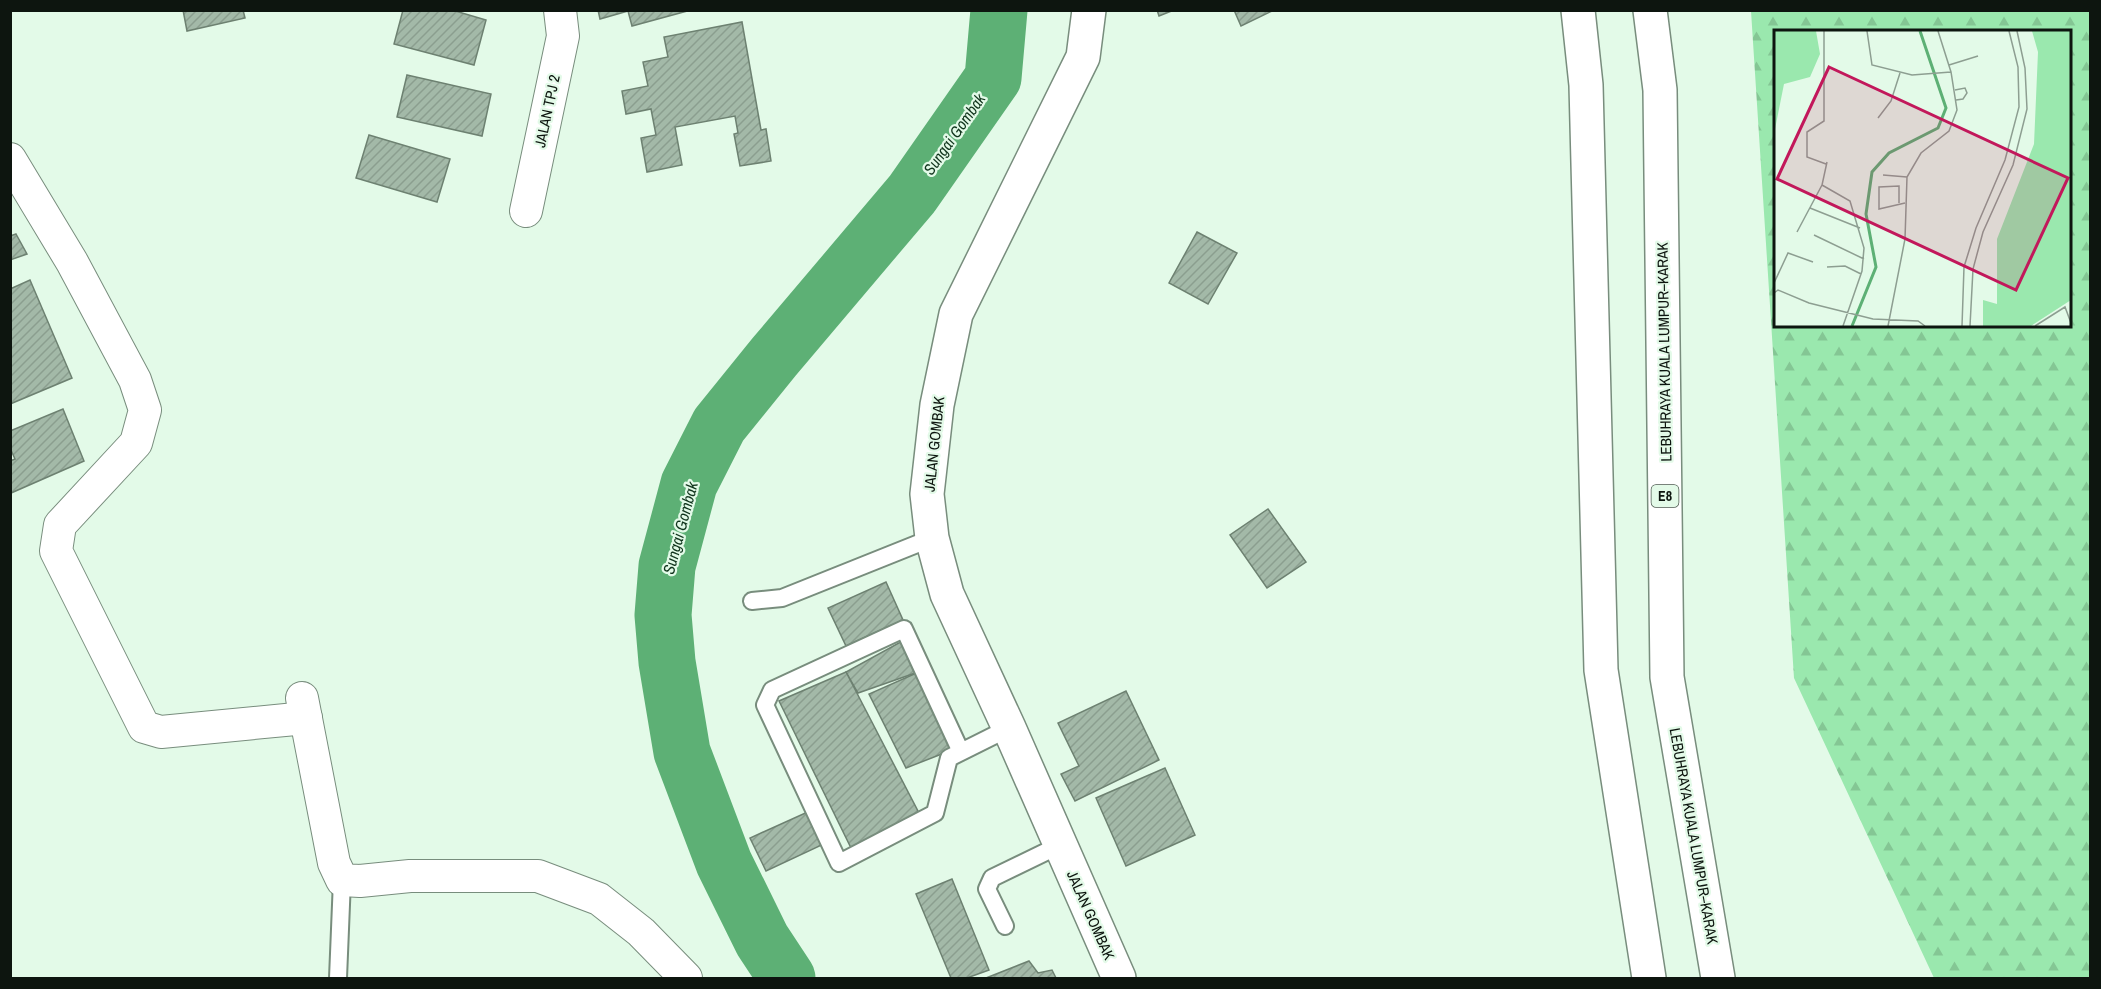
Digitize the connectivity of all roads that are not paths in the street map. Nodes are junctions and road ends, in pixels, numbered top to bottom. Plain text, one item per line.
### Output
1 (560, 10) edge
2 (1089, 10) edge
3 (1578, 10) edge
4 (1650, 10) edge
5 (10, 159) edge
6 (525, 211) dead end
7 (932, 538) junction
8 (752, 601) dead end
9 (1009, 728) junction
10 (961, 752) junction
11 (1060, 845) junction
12 (342, 880) junction
13 (1005, 926) dead end
14 (338, 978) edge
15 (686, 978) edge
16 (1119, 978) edge
17 (1649, 978) edge
18 (1718, 978) edge

1 - 6 street, JALAN TPJ 2
2 - 7 main road, JALAN GOMBAK
3 - 17 main road
4 - 18 main road, LEBUHRAYA KUALA LUMPUR–KARAK / E8
5 - 12 street
7 - 8 lane
7 - 9 main road, JALAN GOMBAK
9 - 10 lane
9 - 11 main road, JALAN GOMBAK
10 - 10 lane
11 - 13 lane
11 - 16 main road, JALAN GOMBAK
12 - 14 lane
12 - 15 street

